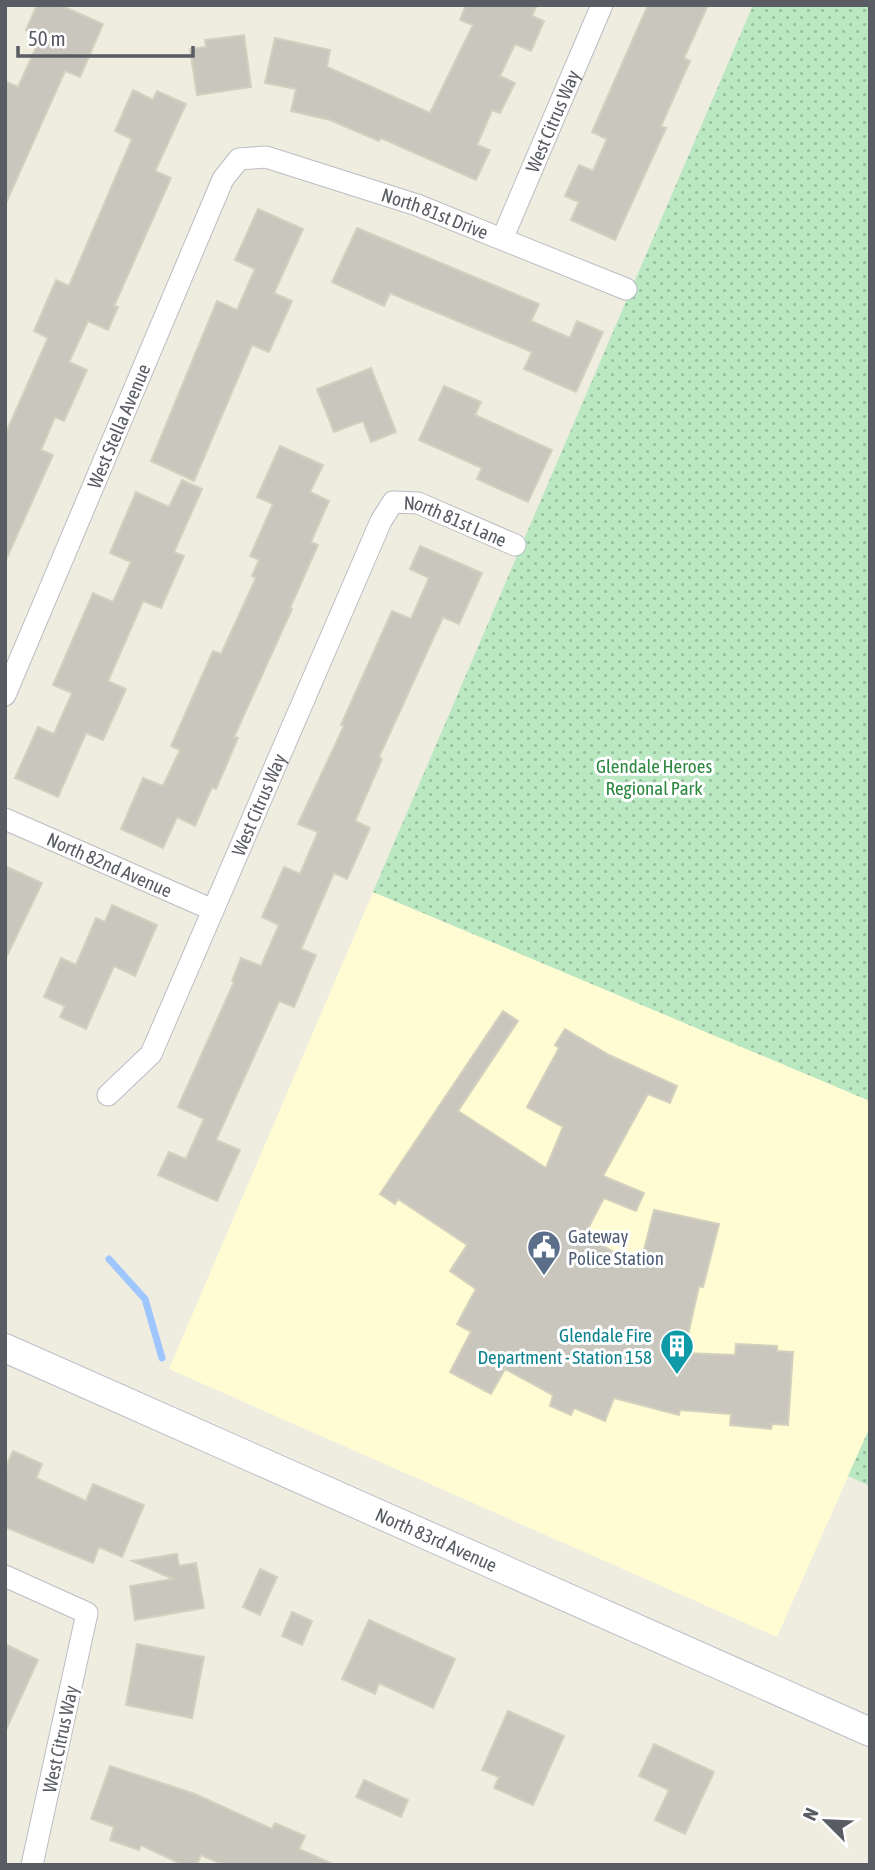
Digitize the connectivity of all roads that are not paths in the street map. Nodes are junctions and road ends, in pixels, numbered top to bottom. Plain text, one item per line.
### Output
1 (602, 5) edge
2 (239, 159) joint
3 (503, 237) junction
4 (626, 289) dead end
5 (393, 502) joint
6 (515, 545) dead end
7 (5, 695) edge
8 (5, 818) edge
9 (213, 910) junction
10 (108, 1095) dead end
11 (5, 1348) edge
12 (5, 1576) edge
13 (870, 1732) edge
14 (32, 1865) edge

1 - 3 street, West Citrus Way
2 - 3 street, North 81st Drive
2 - 7 street, West Stella Avenue
3 - 4 street, North 81st Drive
5 - 6 street, North 81st Lane
5 - 9 street, West Citrus Way
8 - 9 street, North 82nd Avenue
9 - 10 street, West Citrus Way
11 - 13 main road, North 83rd Avenue
12 - 14 street, West Citrus Way

